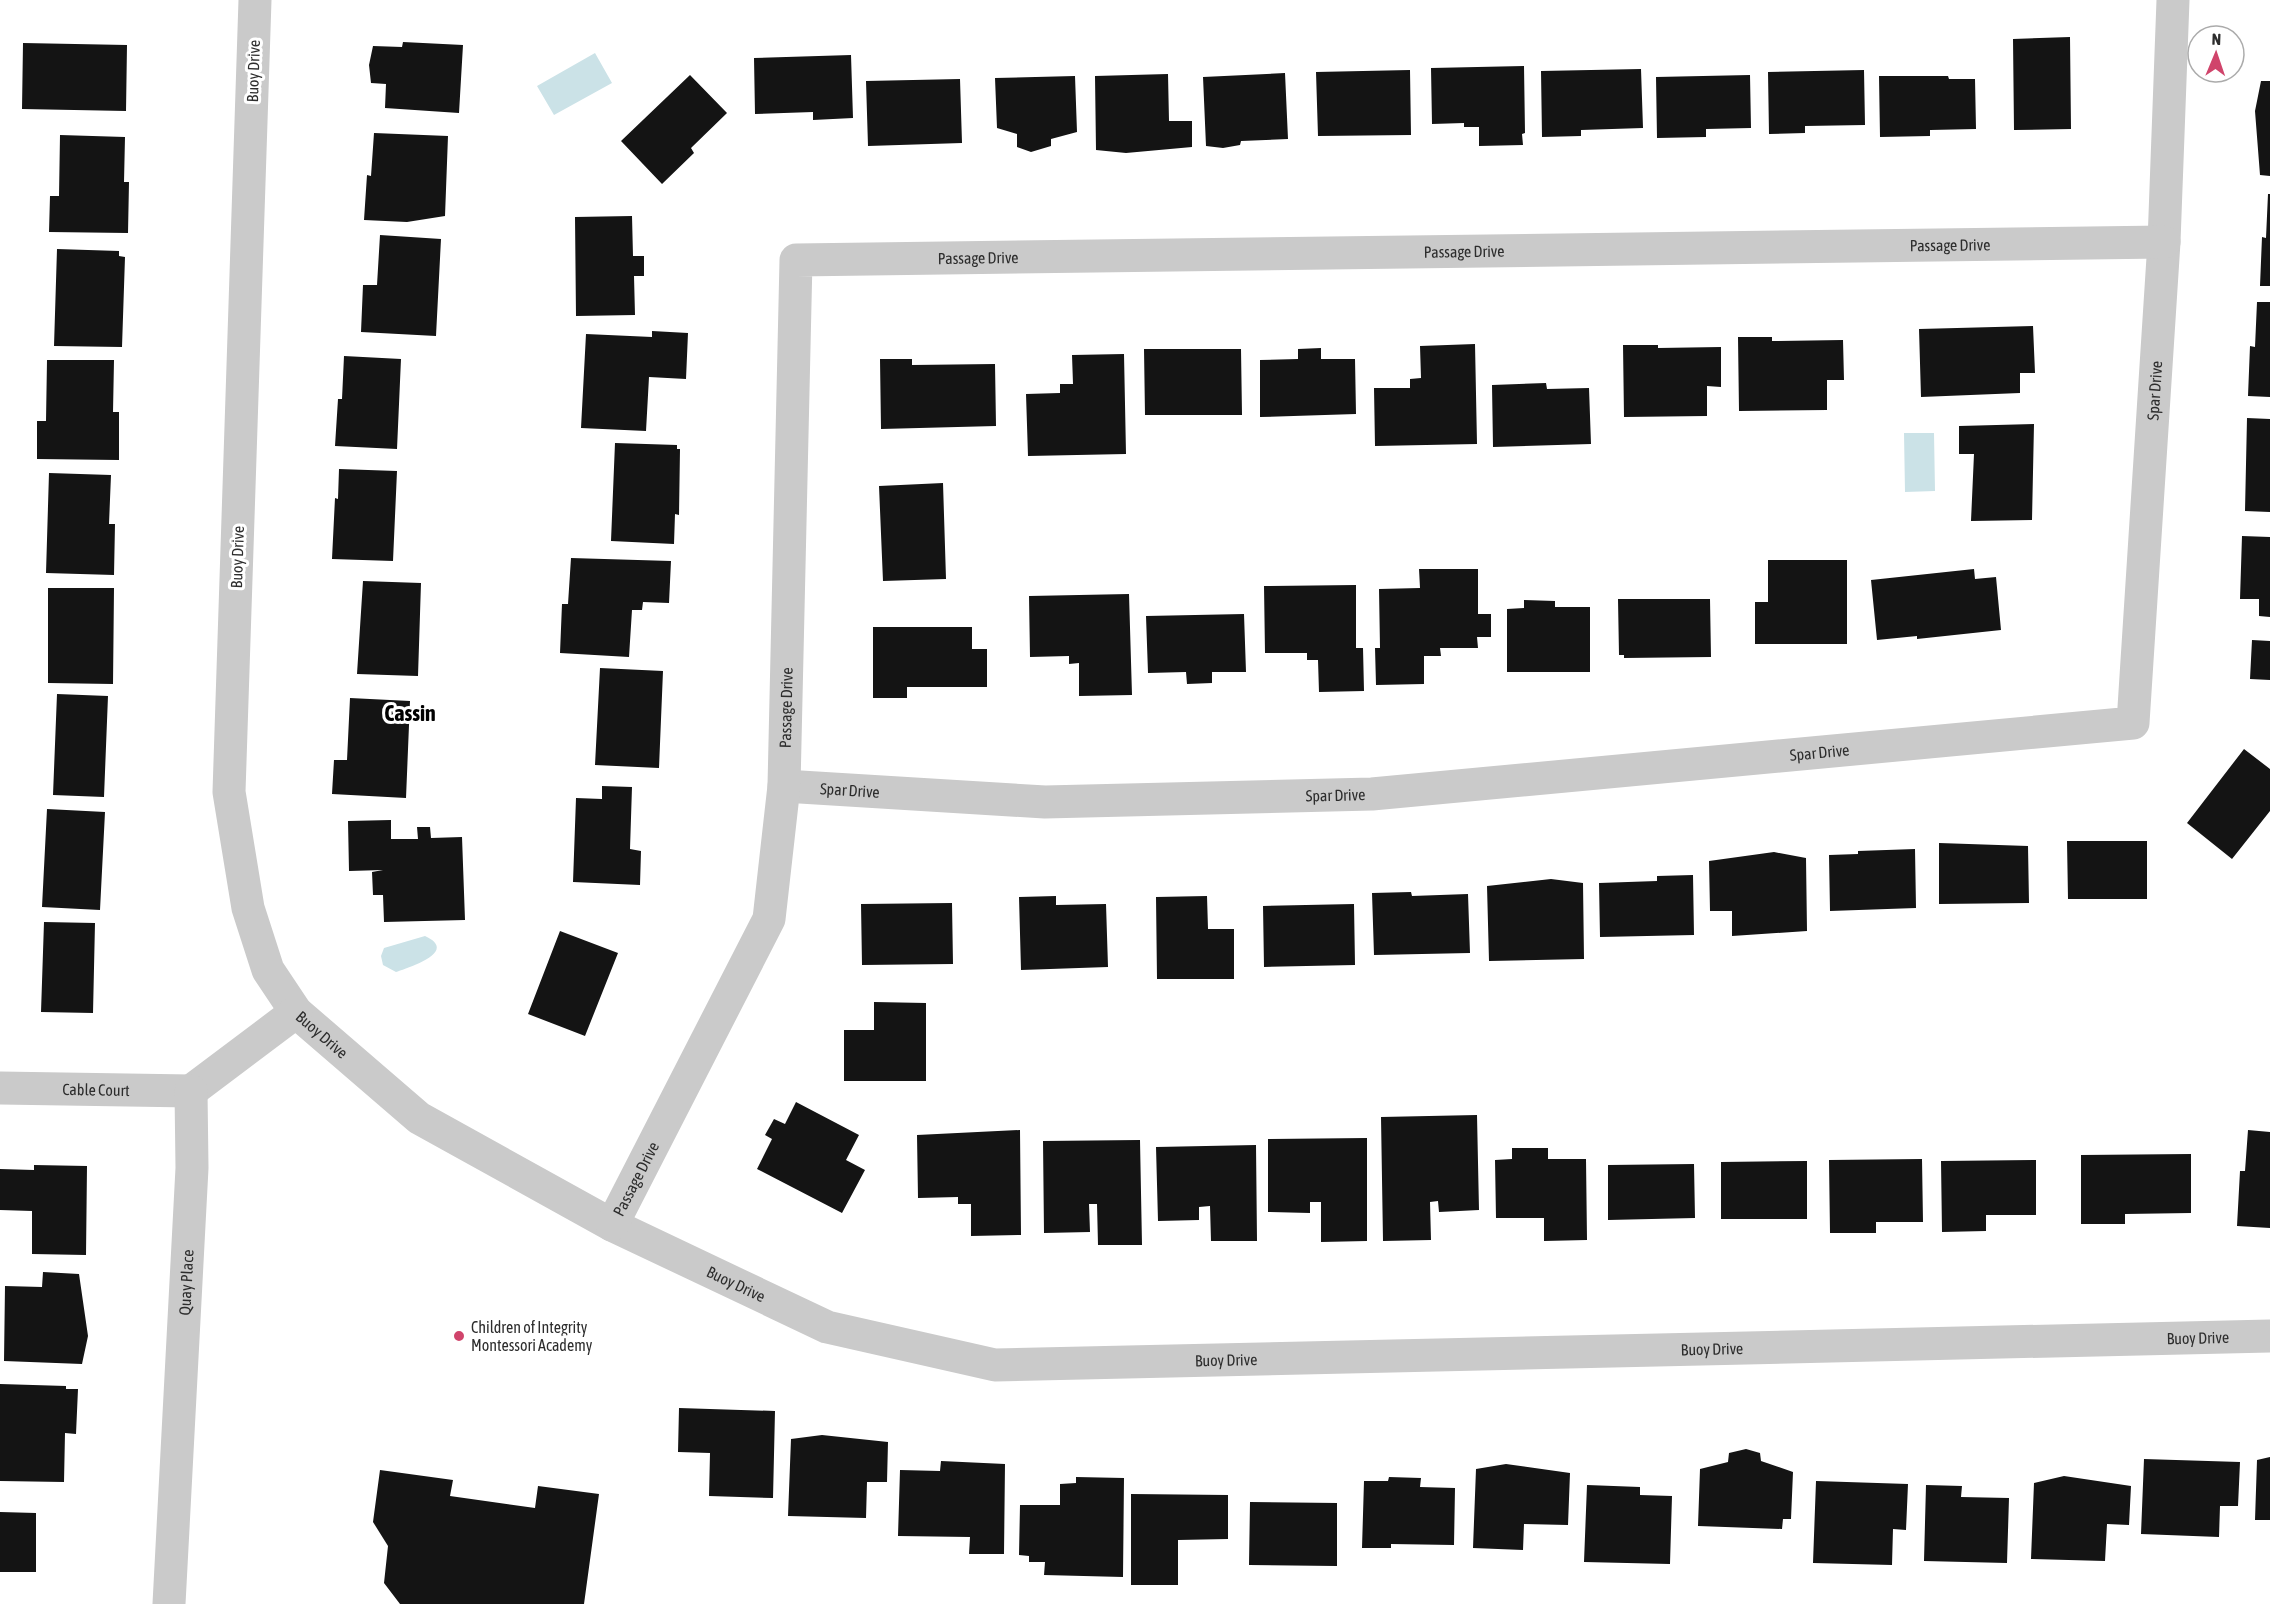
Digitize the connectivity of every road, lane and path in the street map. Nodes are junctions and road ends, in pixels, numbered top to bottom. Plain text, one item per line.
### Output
1 (255, 0) edge
2 (2173, 0) edge
3 (2164, 242) junction
4 (784, 786) junction
5 (296, 1012) junction
6 (0, 1088) edge
7 (191, 1091) junction
8 (612, 1225) junction
9 (2270, 1336) edge
10 (169, 1604) edge

1 - 5 street, Buoy Drive
2 - 3 street, Spar Drive
3 - 4 street, Spar Drive
3 - 4 street, Passage Drive
4 - 8 street, Passage Drive
5 - 7 street
5 - 8 street, Buoy Drive
6 - 7 street, Cable Court
7 - 10 street, Quay Place
8 - 9 street, Buoy Drive

